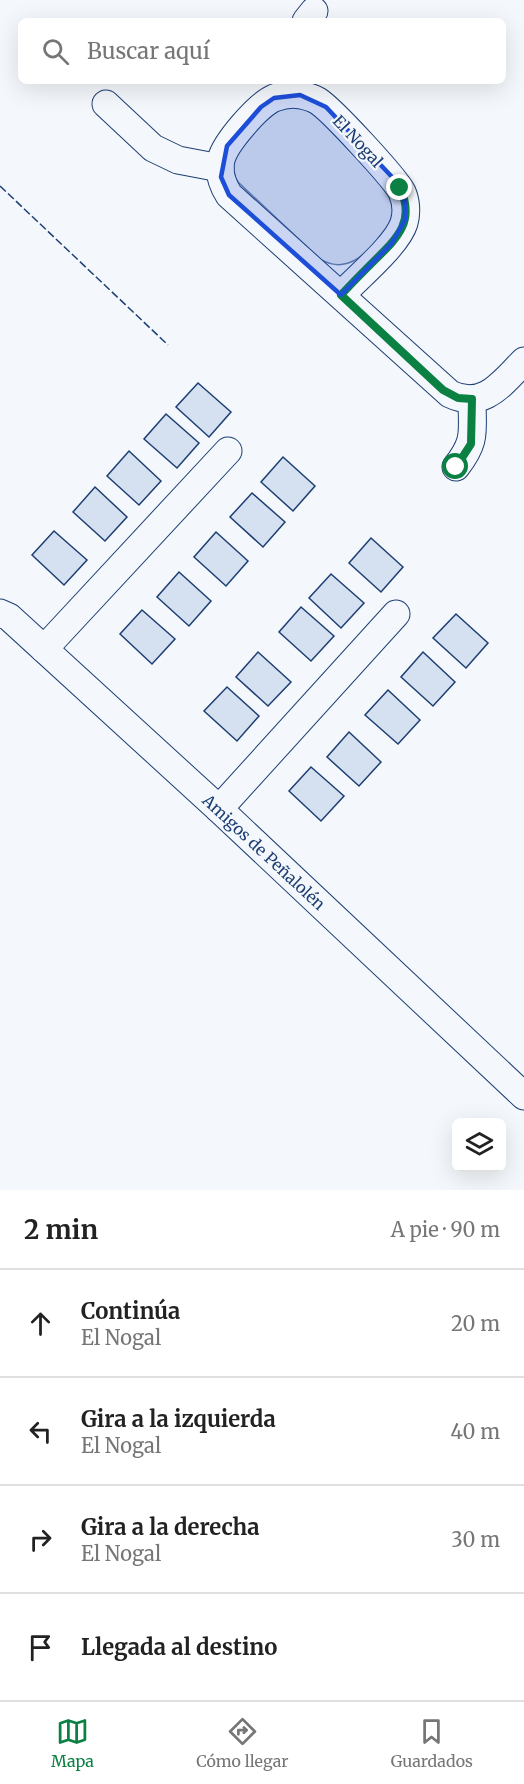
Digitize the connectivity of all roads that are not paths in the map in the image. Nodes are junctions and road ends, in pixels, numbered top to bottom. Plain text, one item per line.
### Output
1 (289, 88) edge
2 (106, 104) dead end
3 (220, 168) junction
4 (341, 295) junction
5 (524, 361) edge
6 (472, 399) junction
7 (228, 451) dead end
8 (456, 467) dead end
9 (0, 613) edge
10 (396, 614) dead end
11 (44, 649) junction
12 (219, 809) junction
13 (524, 1096) edge

1 - 3 street, El Nogal
1 - 4 street, El Nogal
2 - 3 street
3 - 4 street
4 - 6 street
5 - 6 street
6 - 8 street
7 - 11 street
9 - 11 street, Amigos de Peñalolén
10 - 12 street
11 - 12 street, Amigos de Peñalolén
12 - 13 street, Amigos de Peñalolén

